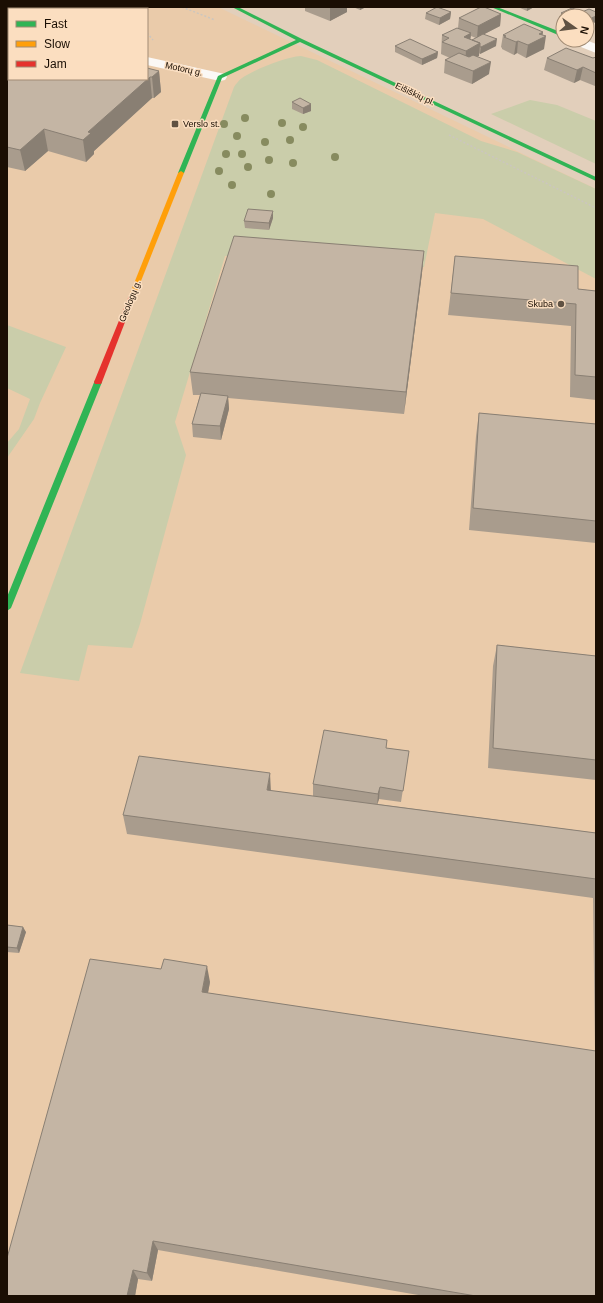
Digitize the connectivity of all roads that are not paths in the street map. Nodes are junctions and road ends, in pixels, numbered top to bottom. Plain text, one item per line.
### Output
1 (234, 7) edge
2 (493, 7) edge
3 (555, 32) edge
4 (300, 40) junction
5 (148, 61) edge
6 (220, 77) junction
7 (596, 179) edge
8 (7, 608) edge

1 - 4 street, Eišiškių pl.
2 - 3 street
4 - 6 street
4 - 7 street, Eišiškių pl.
5 - 6 street, Motorų g.
6 - 8 street, Geologų g.

